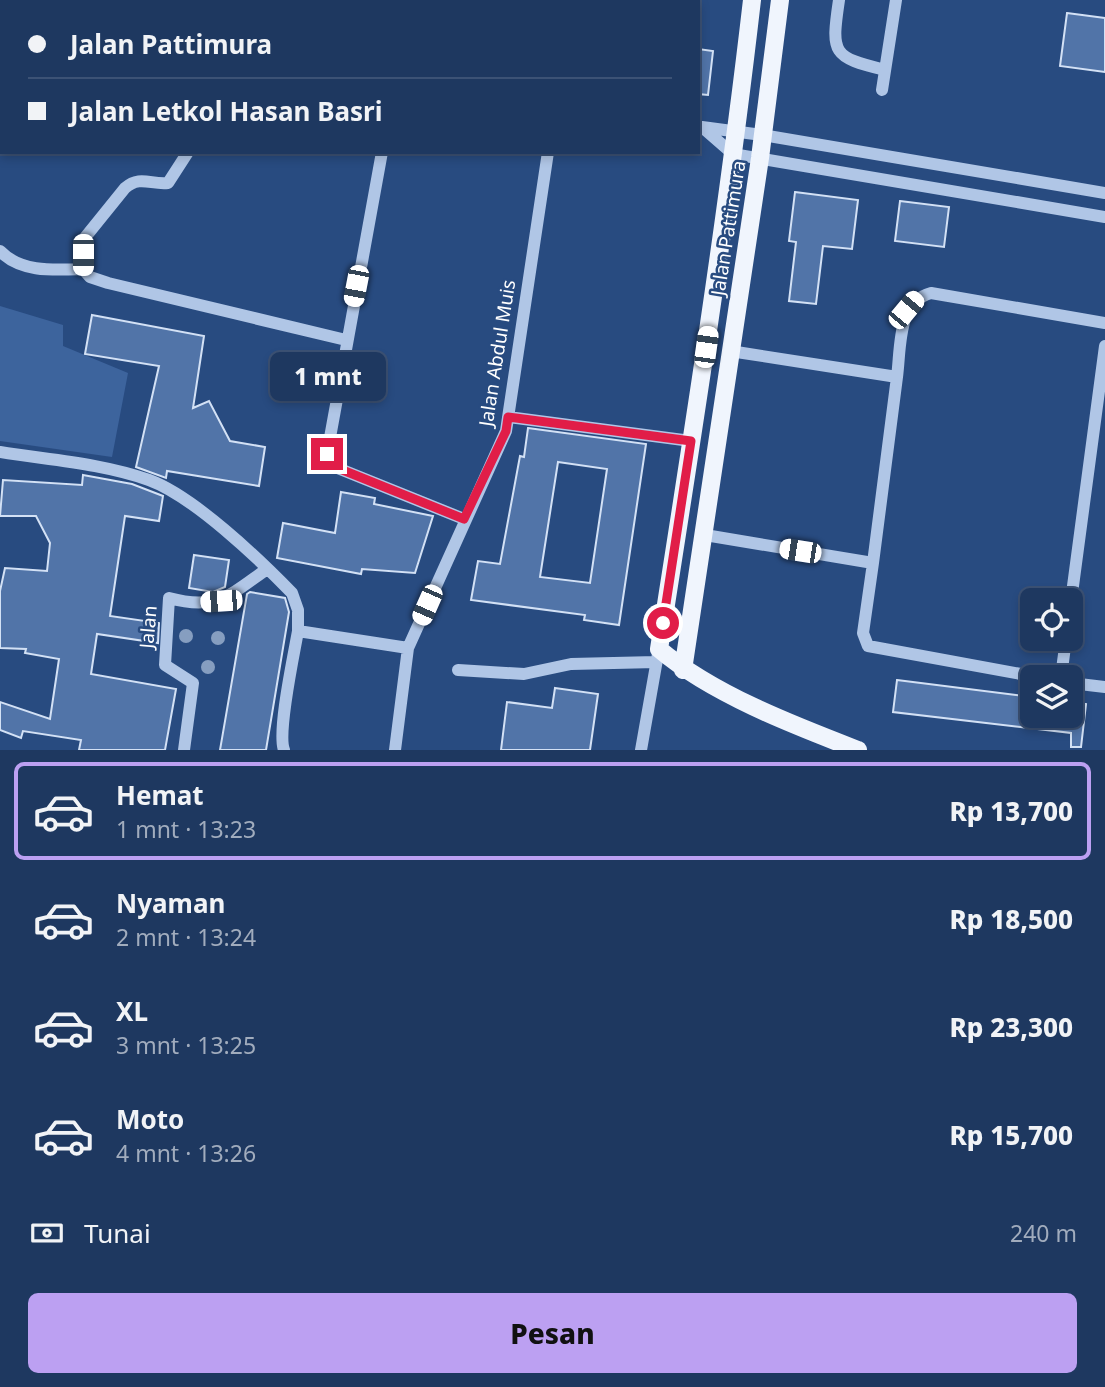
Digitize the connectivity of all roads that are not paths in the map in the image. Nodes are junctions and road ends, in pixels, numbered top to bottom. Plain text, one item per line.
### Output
1 (752, 0) edge
2 (780, 0) edge
3 (839, 0) edge
4 (896, 0) edge
5 (885, 70) junction
6 (882, 90) dead end
7 (700, 127) edge
8 (737, 131) junction
9 (762, 135) junction
10 (187, 154) edge
11 (382, 154) edge
12 (548, 154) edge
13 (733, 154) junction
14 (760, 158) junction
15 (1105, 193) edge
16 (1105, 217) edge
17 (0, 251) edge
18 (83, 269) junction
19 (1105, 323) edge
20 (346, 340) junction
21 (1105, 346) edge
22 (706, 347) junction
23 (730, 351) junction
24 (897, 377) junction
25 (508, 417) junction
26 (691, 441) junction
27 (0, 452) edge
28 (464, 519) junction
29 (705, 535) junction
30 (873, 563) junction
31 (267, 569) junction
32 (1073, 588) edge
33 (298, 631) junction
34 (408, 648) junction
35 (658, 655) junction
36 (458, 670) dead end
37 (683, 670) junction
38 (1020, 674) edge
39 (1083, 684) edge
40 (1105, 687) edge
41 (184, 750) edge
42 (284, 750) edge
43 (395, 750) edge
44 (640, 750) edge
45 (858, 750) edge

1 - 8 main road, Jalan Pattimura
2 - 9 main road, Jalan Pattimura
3 - 5 street
4 - 5 street
5 - 6 street
7 - 8 street
7 - 13 street
8 - 9 street
8 - 13 main road, Jalan Pattimura
9 - 14 main road, Jalan Pattimura
9 - 15 street
10 - 18 street
11 - 20 street
12 - 25 street, Jalan Abdul Muis
13 - 14 street
13 - 22 main road, Jalan Pattimura
14 - 16 street
14 - 23 main road, Jalan Pattimura
17 - 18 street
18 - 20 street
19 - 24 street
20 - 28 street
21 - 32 street
22 - 23 main road
22 - 26 main road, Jalan Pattimura
23 - 24 street
23 - 29 main road, Jalan Pattimura
24 - 30 street
25 - 26 street
25 - 28 street, Jalan Abdul Muis
26 - 35 main road, Jalan Pattimura
27 - 31 street
28 - 34 street, Jalan Abdul Muis
29 - 30 street
29 - 37 main road, Jalan Pattimura
30 - 38 street
31 - 33 street
31 - 41 street, Jalan
33 - 34 street
33 - 42 street
34 - 43 street, Jalan Abdul Muis
35 - 36 street
35 - 37 main road
35 - 44 street, Jalan Pattimura
37 - 45 main road
39 - 40 street

